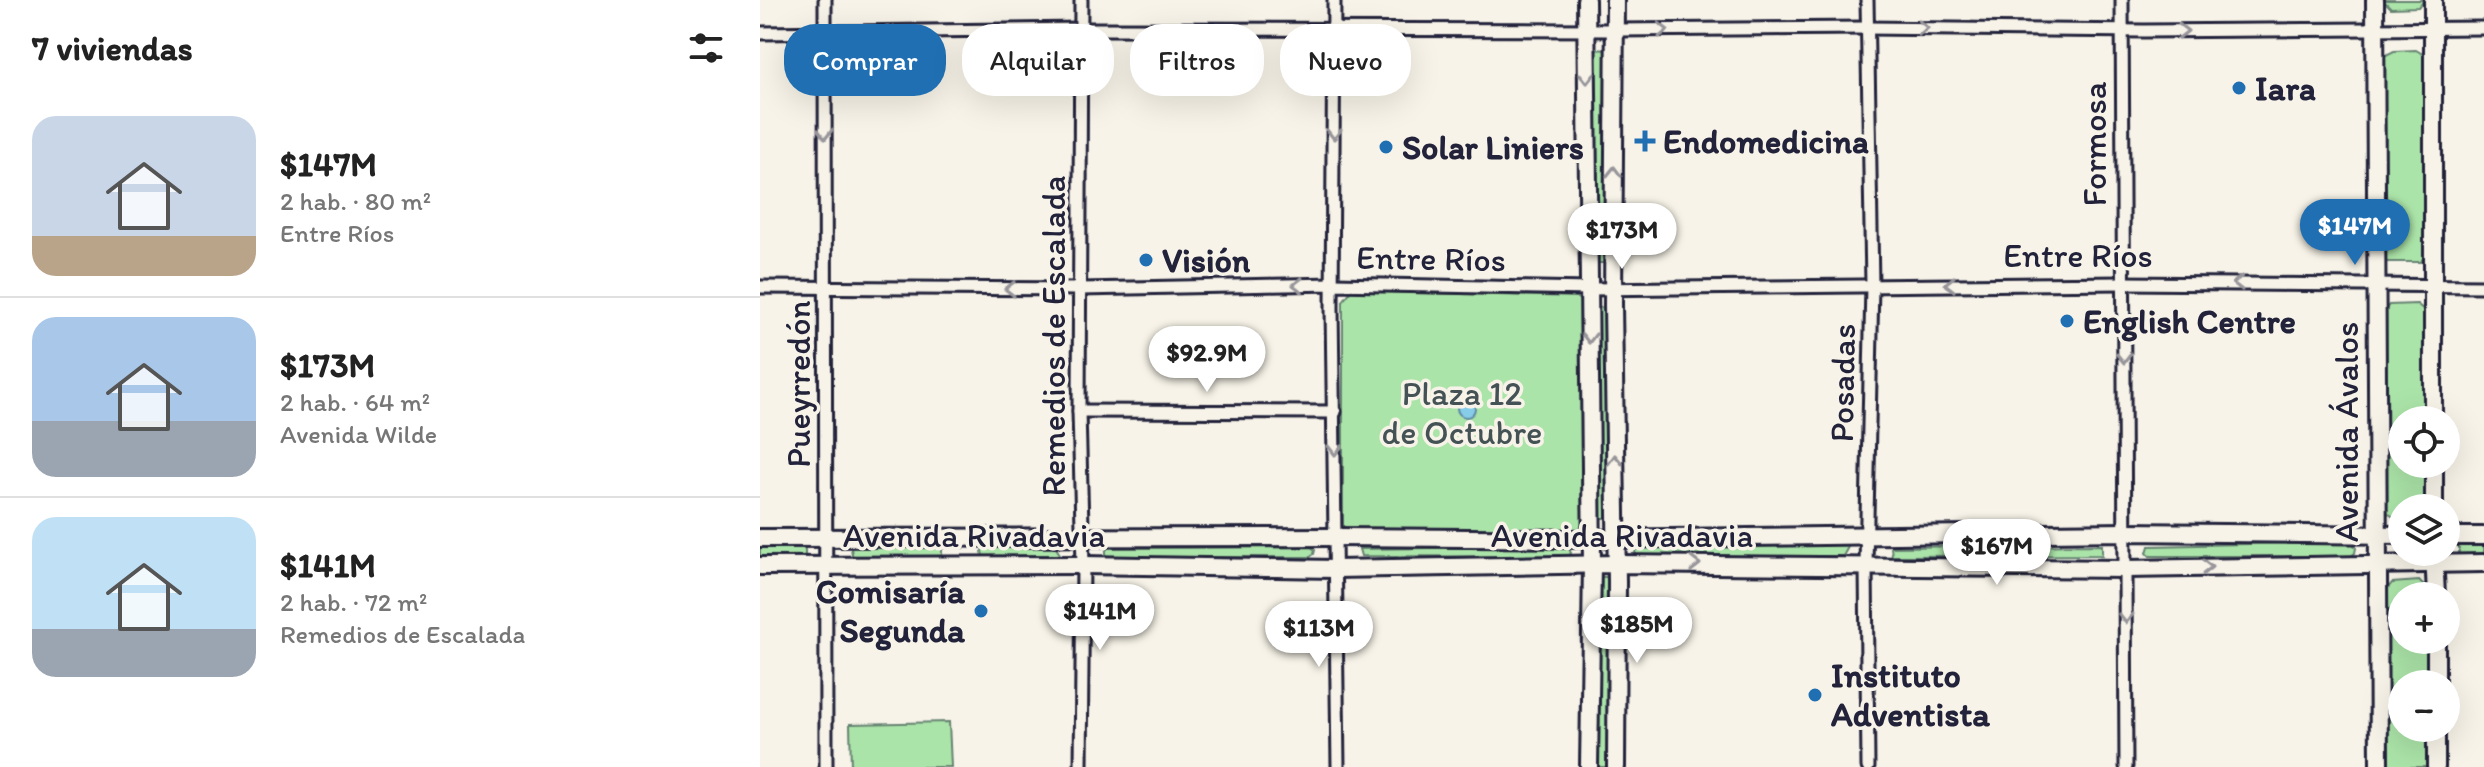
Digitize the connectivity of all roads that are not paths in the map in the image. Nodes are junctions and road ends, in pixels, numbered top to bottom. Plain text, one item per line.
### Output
1 (825, 0) edge
2 (1081, 0) edge
3 (1334, 0) edge
4 (1586, 0) edge
5 (1615, 0) edge
6 (1867, 0) edge
7 (2122, 0) edge
8 (2375, 0) edge
9 (2433, 0) edge
10 (826, 24) edge
11 (1082, 24) edge
12 (1334, 24) edge
13 (1867, 28) junction
14 (2433, 28) junction
15 (2484, 28) edge
16 (1114, 29) edge
17 (1280, 29) edge
18 (1411, 29) edge
19 (1586, 29) junction
20 (1616, 30) junction
21 (2375, 30) junction
22 (2122, 31) junction
23 (760, 33) edge
24 (784, 33) edge
25 (826, 96) edge
26 (1081, 96) edge
27 (1334, 96) edge
28 (2123, 283) junction
29 (1334, 284) junction
30 (2376, 284) junction
31 (1872, 285) junction
32 (2432, 286) junction
33 (2484, 286) edge
34 (760, 287) edge
35 (826, 288) junction
36 (1080, 289) junction
37 (1589, 289) junction
38 (1613, 289) junction
39 (2433, 406) edge
40 (1079, 411) junction
41 (1335, 412) junction
42 (2126, 532) junction
43 (2378, 535) junction
44 (2388, 535) edge
45 (2460, 536) edge
46 (2484, 536) edge
47 (1336, 537) junction
48 (1867, 537) junction
49 (760, 538) edge
50 (826, 538) junction
51 (962, 538) junction
52 (1082, 538) junction
53 (1616, 538) junction
54 (1590, 539) junction
55 (2460, 561) edge
56 (2388, 563) edge
57 (2484, 563) edge
58 (1592, 564) junction
59 (1617, 564) junction
60 (2377, 564) junction
61 (826, 565) junction
62 (961, 565) junction
63 (1083, 565) junction
64 (1866, 565) junction
65 (760, 566) edge
66 (1335, 569) junction
67 (2126, 569) junction
68 (2436, 742) edge
69 (826, 767) edge
70 (1081, 767) edge
71 (1338, 767) edge
72 (1589, 767) edge
73 (1616, 767) edge
74 (1868, 767) edge
75 (2126, 767) edge
76 (2379, 767) edge
77 (2436, 767) edge

1 - 10 street, Pueyrredón
2 - 11 street, Remedios de Escalada
3 - 12 street
4 - 19 main road
5 - 20 main road
6 - 13 street, Posadas
7 - 22 street, Formosa
8 - 21 main road, Avenida Ávalos
9 - 14 main road
20 -> 13 street
13 -> 22 street
13 - 31 street, Posadas
14 - 15 street
14 - 21 street
14 - 32 main road
16 - 17 street
18 - 19 street
19 - 20 street
19 -> 37 main road
38 -> 20 main road
22 -> 21 street
21 - 30 main road, Avenida Ávalos
22 - 28 street, Formosa
23 - 24 street
25 -> 35 street, Pueyrredón
26 - 36 street, Remedios de Escalada
27 -> 29 street
30 -> 28 street, Entre Ríos
28 -> 31 street, Entre Ríos
28 -> 42 street, Formosa
29 -> 36 street, Entre Ríos
29 - 37 street, Entre Ríos
29 - 41 street
30 - 32 street, Entre Ríos
30 - 43 main road, Avenida Ávalos
31 - 38 street, Entre Ríos
31 - 48 street, Posadas
32 - 33 street, Entre Ríos
32 - 39 main road
34 - 35 street, Entre Ríos
36 -> 35 street, Entre Ríos
35 - 50 street, Pueyrredón
36 - 40 street, Remedios de Escalada
37 - 38 street, Entre Ríos
37 -> 54 main road
53 -> 38 main road
40 - 41 street
40 - 52 street, Remedios de Escalada
41 -> 47 street
42 - 43 main road, Avenida Rivadavia
42 - 48 main road, Avenida Rivadavia
42 - 67 street, Formosa
43 - 44 main road, Avenida Rivadavia
43 - 60 main road, Avenida Ávalos
45 - 46 main road
47 - 52 main road, Avenida Rivadavia
47 - 54 main road, Avenida Rivadavia
47 - 66 street
48 - 53 main road, Avenida Rivadavia
48 - 64 street, Posadas
49 - 50 main road, Avenida Rivadavia
50 - 51 main road, Avenida Rivadavia
50 - 61 street, Pueyrredón
51 - 52 main road, Avenida Rivadavia
51 - 62 main road
52 - 63 street, Remedios de Escalada
53 - 54 main road, Avenida Rivadavia
53 - 59 main road
54 - 58 main road
55 - 57 main road, Avenida Rivadavia
56 - 60 main road, Avenida Rivadavia
58 - 59 main road, Avenida Rivadavia
58 - 66 main road, Avenida Rivadavia
58 - 72 main road
59 -> 64 main road, Avenida Rivadavia
59 - 73 main road
67 -> 60 main road, Avenida Rivadavia
60 - 76 main road, Avenida Ávalos
61 - 62 main road, Avenida Rivadavia
61 - 65 main road, Avenida Rivadavia
61 - 69 street, Pueyrredón
62 - 63 main road, Avenida Rivadavia
63 - 66 main road, Avenida Rivadavia
63 - 70 street, Remedios de Escalada
64 - 67 main road, Avenida Rivadavia
64 - 74 street, Posadas
66 - 71 street
67 -> 75 street, Formosa
68 - 77 main road

